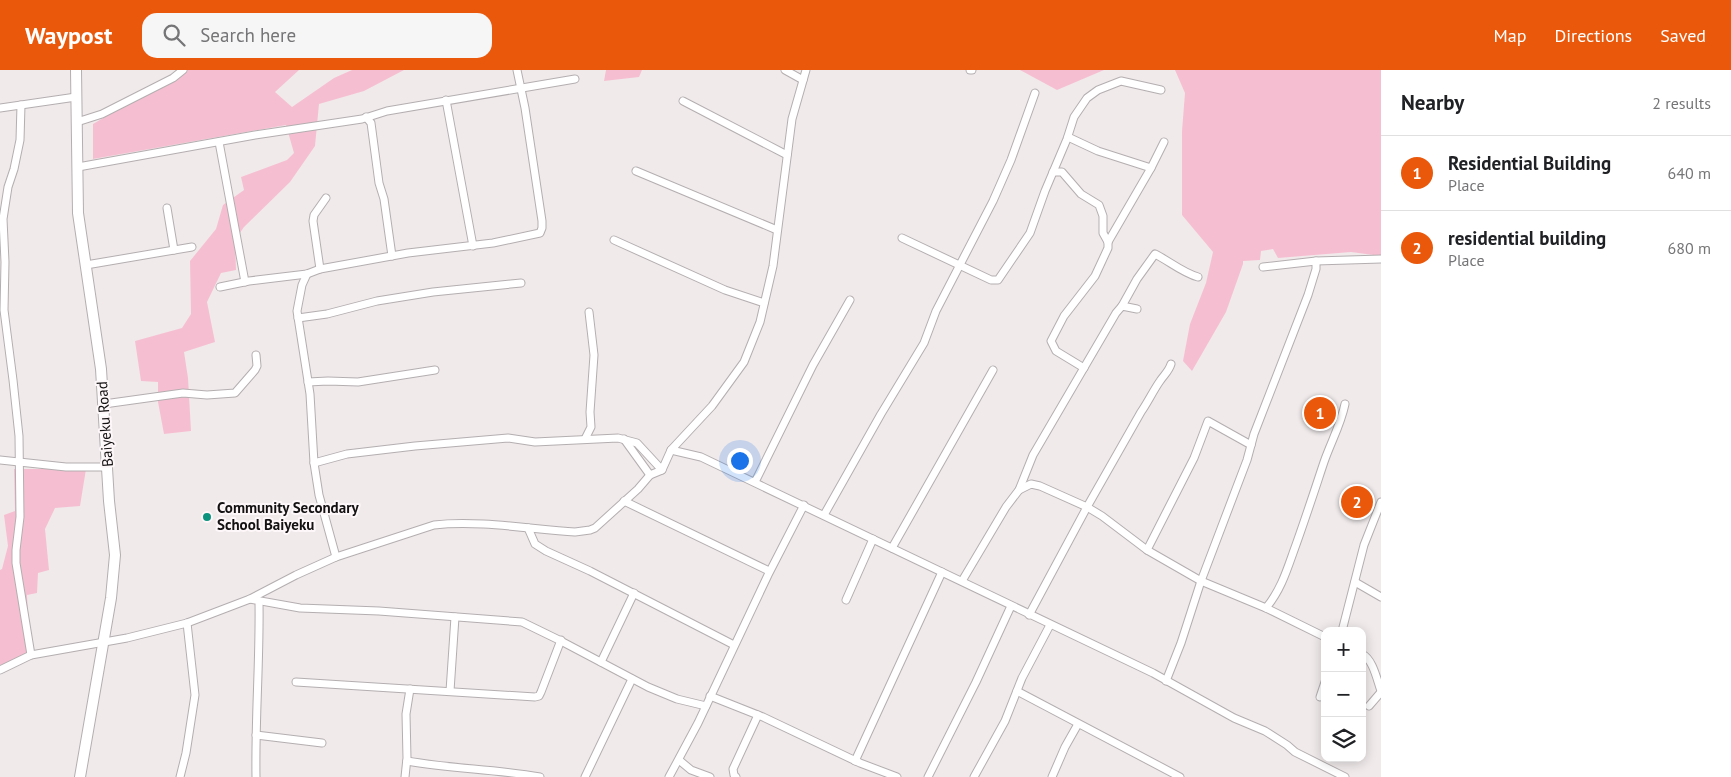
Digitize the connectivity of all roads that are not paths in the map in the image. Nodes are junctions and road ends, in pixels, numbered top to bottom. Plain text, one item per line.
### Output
1 (76, 70) edge
2 (183, 70) edge
3 (517, 70) edge
4 (785, 70) edge
5 (806, 70) edge
6 (575, 79) dead end
7 (803, 80) junction
8 (517, 88) junction
9 (1161, 90) dead end
10 (1035, 93) dead end
11 (76, 97) junction
12 (446, 100) junction
13 (683, 101) dead end
14 (21, 105) junction
15 (0, 108) edge
16 (368, 120) junction
17 (77, 122) junction
18 (1068, 137) junction
19 (219, 142) junction
20 (1164, 142) dead end
21 (787, 155) junction
22 (78, 167) junction
23 (1151, 168) junction
24 (636, 171) dead end
25 (1053, 172) junction
26 (4, 188) edge
27 (326, 198) dead end
28 (167, 208) dead end
29 (777, 230) junction
30 (902, 238) dead end
31 (614, 240) dead end
32 (1108, 242) junction
33 (473, 246) junction
34 (192, 247) dead end
35 (174, 250) junction
36 (392, 256) junction
37 (1381, 259) edge
38 (1316, 261) junction
39 (3, 262) edge
40 (86, 265) junction
41 (960, 265) junction
42 (1263, 267) dead end
43 (320, 269) junction
44 (307, 274) junction
45 (1198, 277) dead end
46 (244, 282) junction
47 (521, 282) dead end
48 (220, 287) dead end
49 (850, 300) dead end
50 (764, 304) junction
51 (1122, 306) junction
52 (1137, 309) dead end
53 (589, 312) dead end
54 (298, 318) junction
55 (256, 354) dead end
56 (1171, 364) dead end
57 (1084, 368) junction
58 (435, 370) dead end
59 (993, 370) dead end
60 (308, 382) junction
61 (104, 404) junction
62 (1345, 404) dead end
63 (591, 427) junction
64 (600, 438) junction
65 (585, 439) junction
66 (624, 439) junction
67 (1251, 445) junction
68 (671, 450) junction
69 (0, 460) edge
70 (20, 462) junction
71 (314, 462) junction
72 (108, 467) junction
73 (662, 470) junction
74 (650, 475) junction
75 (755, 482) junction
76 (1019, 490) junction
77 (624, 501) junction
78 (1381, 502) edge
79 (804, 505) junction
80 (1086, 507) junction
81 (824, 516) junction
82 (528, 528) junction
83 (873, 539) junction
84 (892, 548) junction
85 (1147, 550) junction
86 (336, 557) junction
87 (769, 571) junction
88 (942, 572) junction
89 (962, 581) junction
90 (1201, 581) junction
91 (1355, 582) junction
92 (267, 591) junction
93 (634, 593) junction
94 (1381, 597) edge
95 (250, 599) junction
96 (846, 600) dead end
97 (259, 601) junction
98 (271, 604) junction
99 (1011, 606) junction
100 (1266, 608) junction
101 (1029, 615) junction
102 (455, 617) junction
103 (187, 623) junction
104 (1050, 625) junction
105 (1343, 627) edge
106 (1321, 635) edge
107 (561, 640) junction
108 (104, 642) junction
109 (734, 644) junction
110 (31, 656) junction
111 (1366, 656) edge
112 (601, 662) junction
113 (0, 670) edge
114 (632, 679) junction
115 (1166, 681) junction
116 (296, 682) dead end
117 (410, 689) junction
118 (450, 691) junction
119 (1017, 691) junction
120 (1381, 691) edge
121 (1321, 694) edge
122 (710, 696) junction
123 (1320, 697) dead end
124 (706, 706) junction
125 (1369, 706) dead end
126 (758, 715) junction
127 (1078, 724) junction
128 (256, 735) junction
129 (322, 743) dead end
130 (679, 760) junction
131 (407, 761) junction
132 (855, 761) junction
133 (80, 777) edge
134 (180, 777) edge
135 (256, 777) edge
136 (405, 777) edge
137 (540, 777) edge
138 (585, 777) edge
139 (669, 777) edge
140 (710, 777) edge
141 (736, 777) edge
142 (897, 777) edge
143 (928, 777) edge
144 (974, 777) edge
145 (1052, 777) edge
146 (1180, 777) edge
147 (1345, 777) edge

1 - 11 main road, Baiyeku Road
2 - 17 street
3 - 8 street
4 - 7 street
5 - 7 street
6 - 8 street
7 - 21 street
8 - 12 street
8 - 33 street
9 - 18 street
10 - 41 street
11 - 14 street
11 - 17 main road, Baiyeku Road
12 - 16 street
12 - 33 street
13 - 21 street
14 - 15 street
14 - 26 street
16 - 19 street
16 - 36 street
17 - 22 main road, Baiyeku Road
18 - 23 street
18 - 25 street
19 - 22 street
19 - 46 street
20 - 23 street
21 - 29 street
22 - 40 main road, Baiyeku Road
23 - 32 street
24 - 29 street
25 - 32 street
25 - 41 street
26 - 39 street
27 - 43 street
28 - 35 street
29 - 50 street
30 - 41 street
31 - 50 street
32 - 57 street
33 - 36 street
34 - 35 street
35 - 40 street
36 - 43 street
37 - 38 street
38 - 42 street
38 - 67 street
39 - 70 street
40 - 61 main road, Baiyeku Road
41 - 81 street
43 - 44 street
44 - 46 street
44 - 54 street
45 - 51 street
46 - 48 street
47 - 54 street
49 - 75 street
50 - 68 street
51 - 52 street
51 - 57 street
53 - 63 street
54 - 60 street
55 - 61 street
56 - 80 street
57 - 76 street
58 - 60 street
59 - 84 street
60 - 71 street
61 - 72 main road, Baiyeku Road
62 - 100 street
63 - 64 street
63 - 65 street
64 - 65 street
64 - 66 street
65 - 71 street
66 - 73 street
66 - 74 street
67 - 85 street
67 - 90 street
68 - 73 street
68 - 75 street
69 - 70 street
70 - 72 street
70 - 110 street
71 - 86 street
72 - 108 main road, Baiyeku Road
73 - 74 street
74 - 77 street
75 - 79 street
76 - 80 street
76 - 89 street
77 - 82 street
77 - 87 street
78 - 91 street
79 - 81 street
79 - 87 street
80 - 85 street
80 - 101 street
81 - 83 street
82 - 86 street
82 - 93 street
83 - 84 street
83 - 96 street
84 - 88 street
85 - 90 street
86 - 92 street
87 - 109 street
88 - 89 street
88 - 132 street
89 - 99 street
90 - 100 street
90 - 115 street
91 - 94 street
91 - 105 street
92 - 95 street
92 - 98 street
93 - 109 street
93 - 112 street
95 - 97 street
95 - 103 street
97 - 98 street
97 - 128 street
98 - 102 street
99 - 101 street
99 - 143 street
100 - 106 street
101 - 104 street
102 - 107 street
102 - 118 street
103 - 108 street
103 - 134 street
104 - 115 street
104 - 119 street
107 - 112 street
107 - 118 street
108 - 110 street
108 - 133 main road, Baiyeku Road
109 - 122 street
110 - 113 street
111 - 120 street
112 - 114 street
114 - 124 street
114 - 138 street
115 - 147 street
116 - 117 street
117 - 118 street
117 - 131 street
119 - 127 street
119 - 144 street
120 - 125 street
121 - 123 street
122 - 124 street
122 - 126 street
124 - 130 street
126 - 132 street
126 - 141 street
127 - 145 street
127 - 146 street
128 - 129 street
128 - 135 street
130 - 139 street
130 - 140 street
131 - 136 street
131 - 137 street
132 - 142 street

